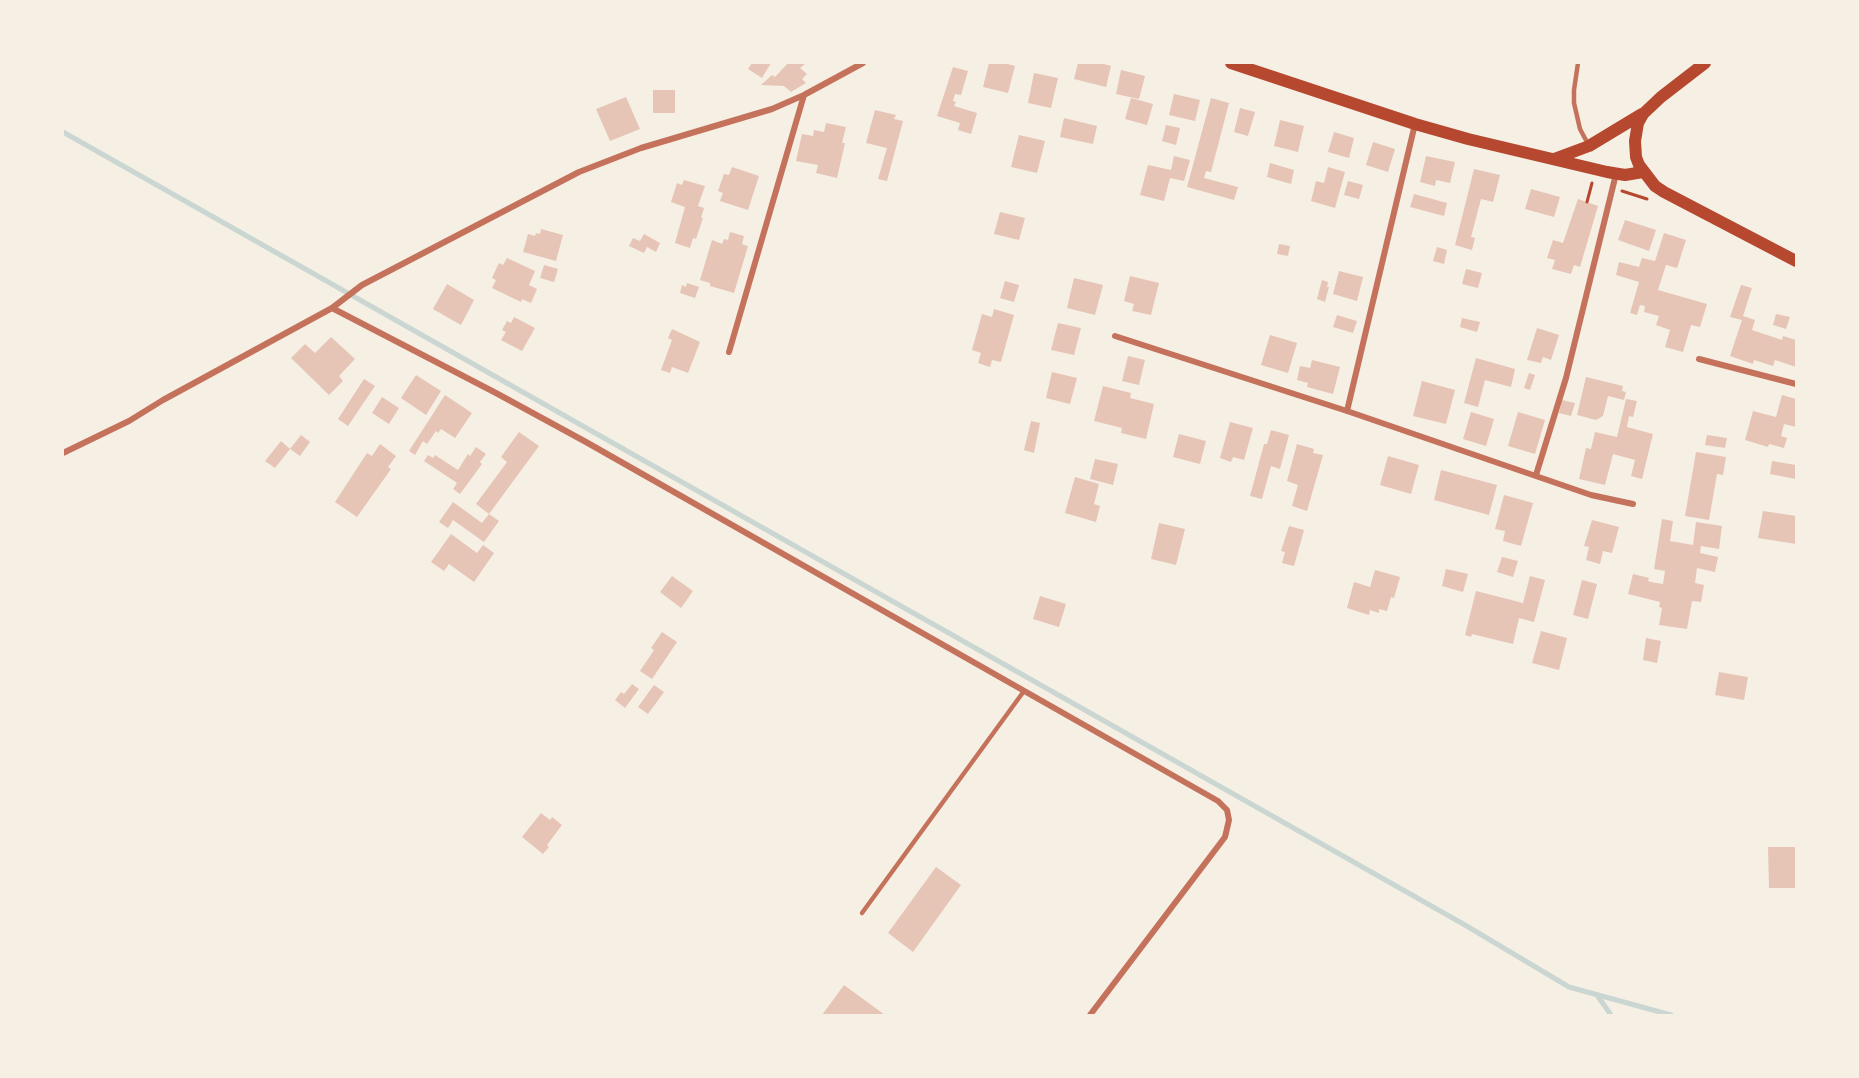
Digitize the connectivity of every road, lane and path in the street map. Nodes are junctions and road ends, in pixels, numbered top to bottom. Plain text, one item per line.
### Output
1 (863, 63) edge
2 (1231, 63) edge
3 (1578, 63) edge
4 (1705, 63) edge
5 (804, 95) junction
6 (1644, 114) junction
7 (1415, 124) junction
8 (1589, 146) junction
9 (1554, 159) junction
10 (1643, 172) junction
11 (1616, 174) junction
12 (1592, 183) dead end
13 (1587, 202) dead end
14 (1796, 261) edge
15 (332, 308) junction
16 (1115, 336) dead end
17 (729, 352) dead end
18 (1699, 360) dead end
19 (1796, 384) edge
20 (1347, 411) junction
21 (63, 453) edge
22 (1536, 475) junction
23 (1633, 504) dead end
24 (1024, 691) junction
25 (862, 913) dead end
26 (1090, 1015) edge

1 - 5 street
2 - 7 main road
3 - 8 lane
4 - 6 main road
5 - 15 street
5 - 17 street
6 - 8 main road
6 - 10 main road
7 - 9 main road
7 - 20 street
8 - 9 main road
9 - 11 main road
10 - 11 main road
10 - 14 main road
11 - 22 street
12 - 13 path
15 - 21 street
15 - 24 street
16 - 20 street
18 - 19 street
20 - 22 street
22 - 23 street
24 - 25 lane
24 - 26 street

